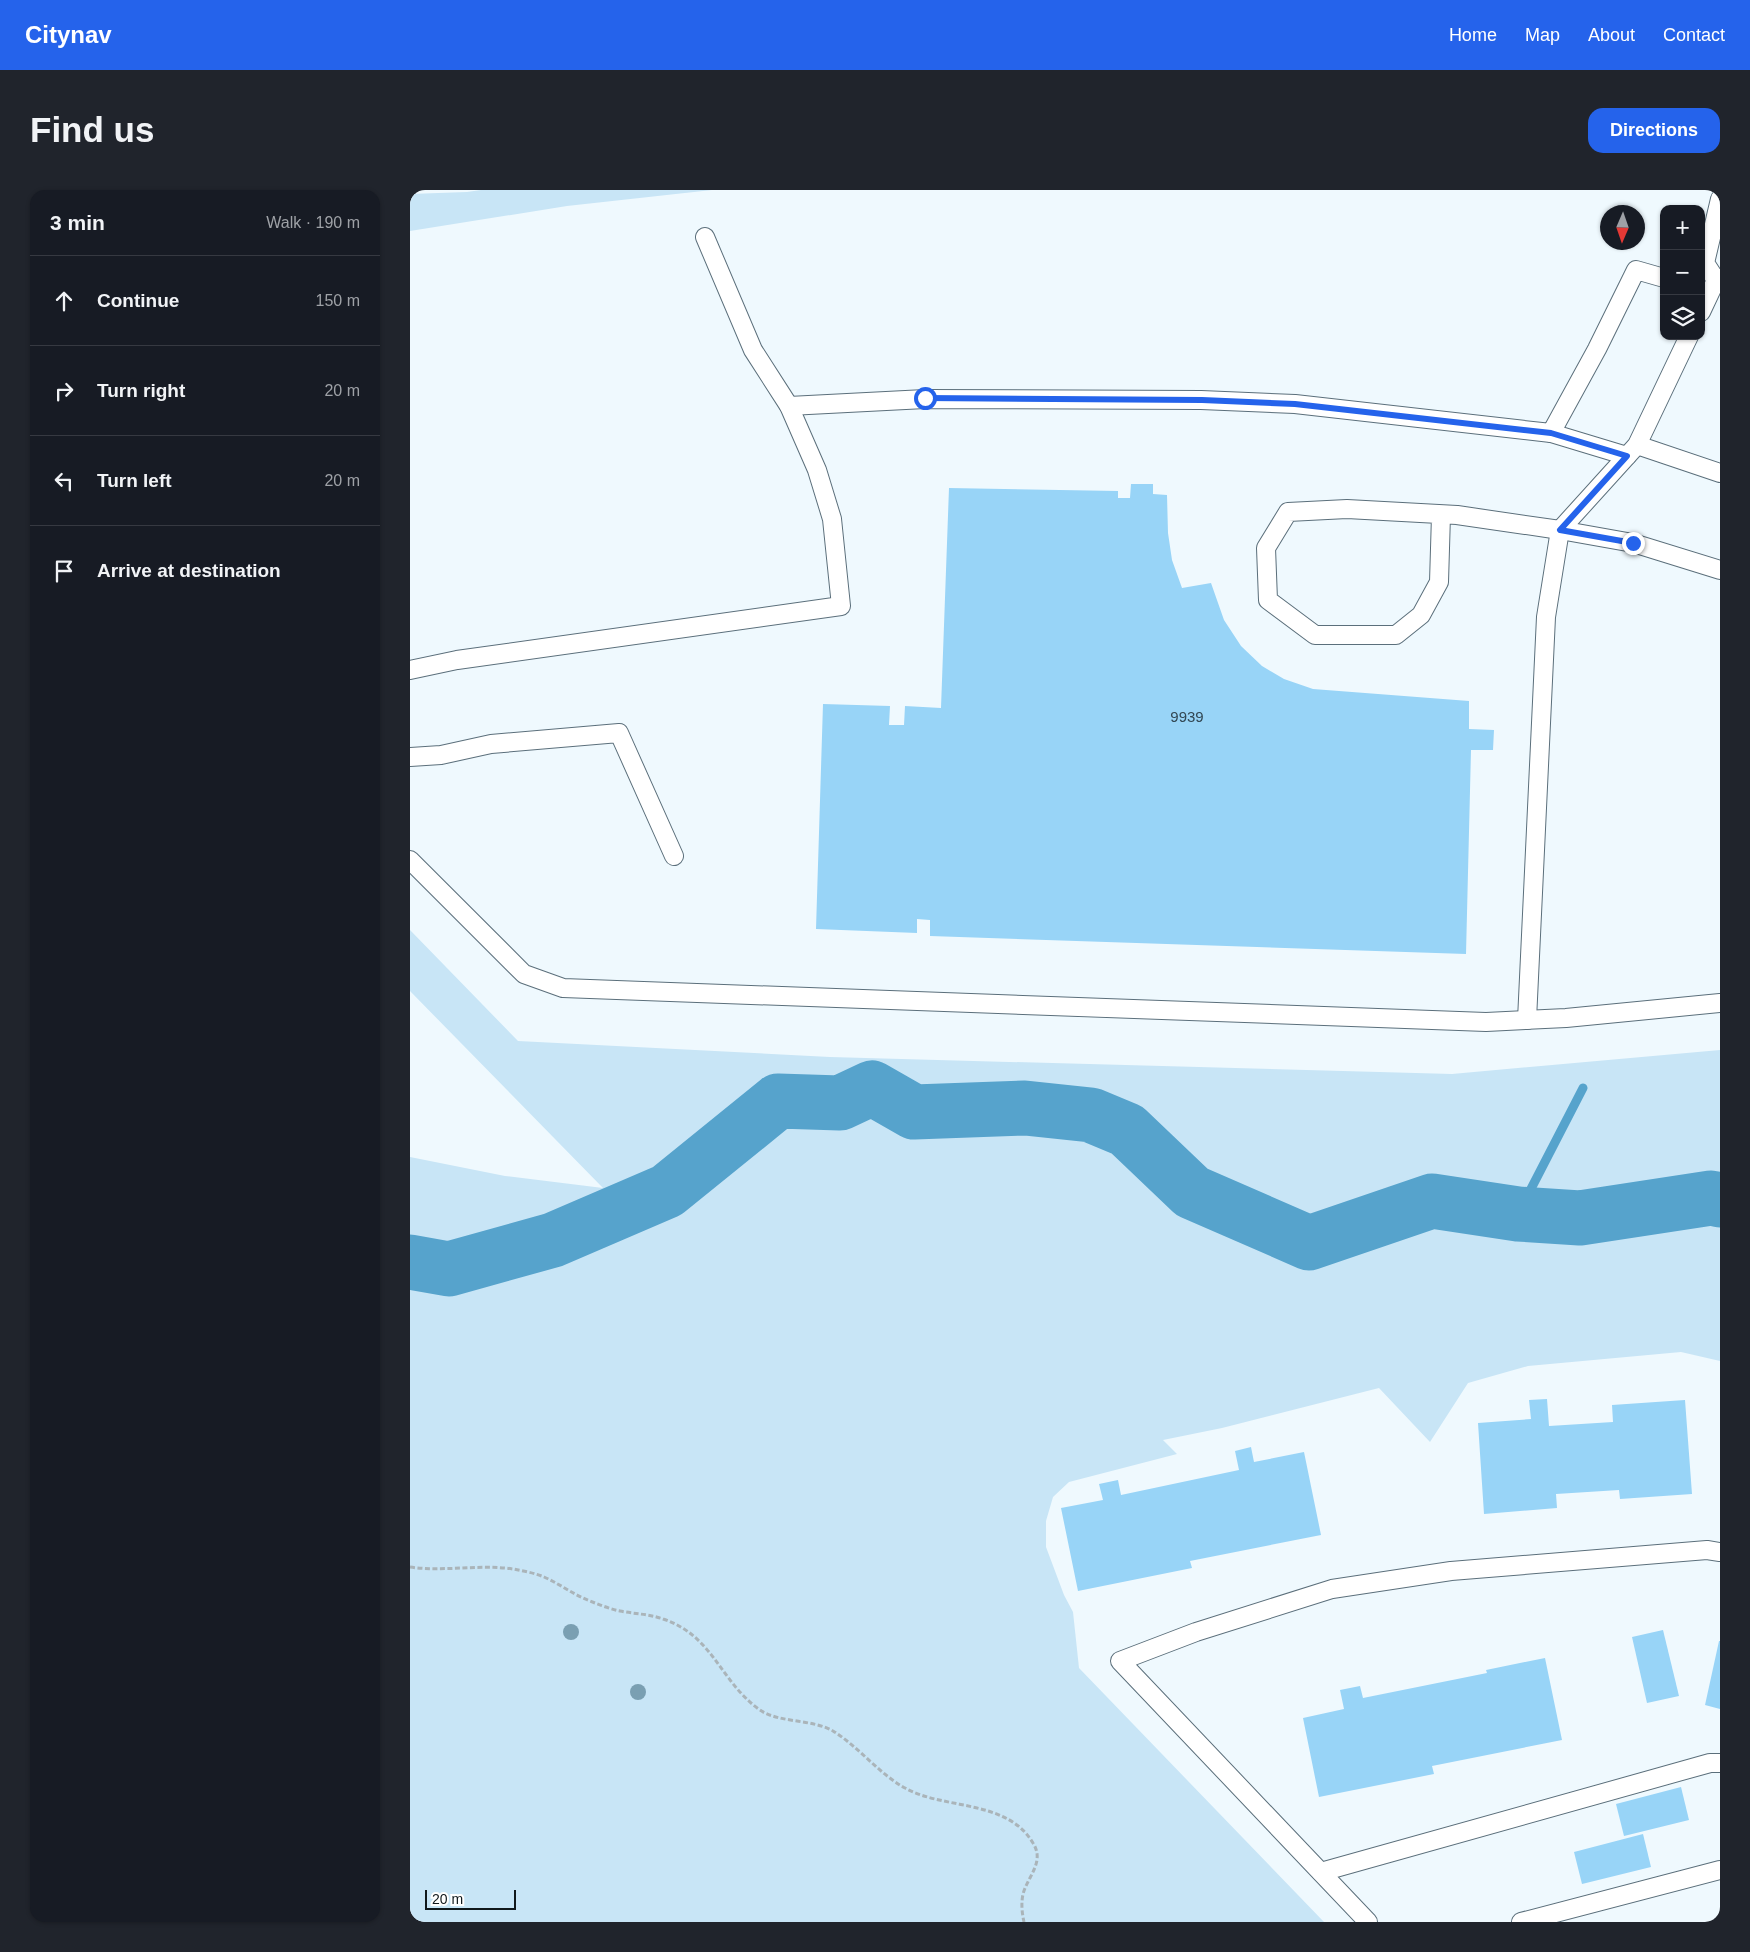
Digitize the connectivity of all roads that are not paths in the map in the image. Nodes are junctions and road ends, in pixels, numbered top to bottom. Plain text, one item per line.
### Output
1 (1720, 199) edge
2 (705, 237) dead end
3 (1660, 277) edge
4 (1714, 286) edge
5 (1705, 304) edge
6 (1687, 340) edge
7 (789, 406) junction
8 (1551, 433) junction
9 (1632, 450) junction
10 (1717, 466) edge
11 (1441, 515) junction
12 (1560, 530) junction
13 (1720, 570) edge
14 (410, 670) edge
15 (410, 757) edge
16 (674, 856) dead end
17 (410, 860) edge
18 (1720, 1003) edge
19 (1527, 1020) junction
20 (1720, 1552) edge
21 (1720, 1763) edge
22 (1720, 1870) edge
23 (1321, 1872) junction
24 (1368, 1922) edge
25 (1521, 1922) edge

1 - 4 lane
2 - 7 lane
3 - 8 lane
4 - 5 lane
6 - 9 lane
7 - 8 lane
7 - 14 lane
8 - 9 lane
9 - 10 lane
9 - 12 lane
11 - 11 lane
11 - 12 lane
12 - 13 lane
12 - 19 lane
15 - 16 lane
17 - 19 lane
18 - 19 lane
20 - 23 lane
21 - 23 lane
22 - 25 lane
23 - 24 lane

